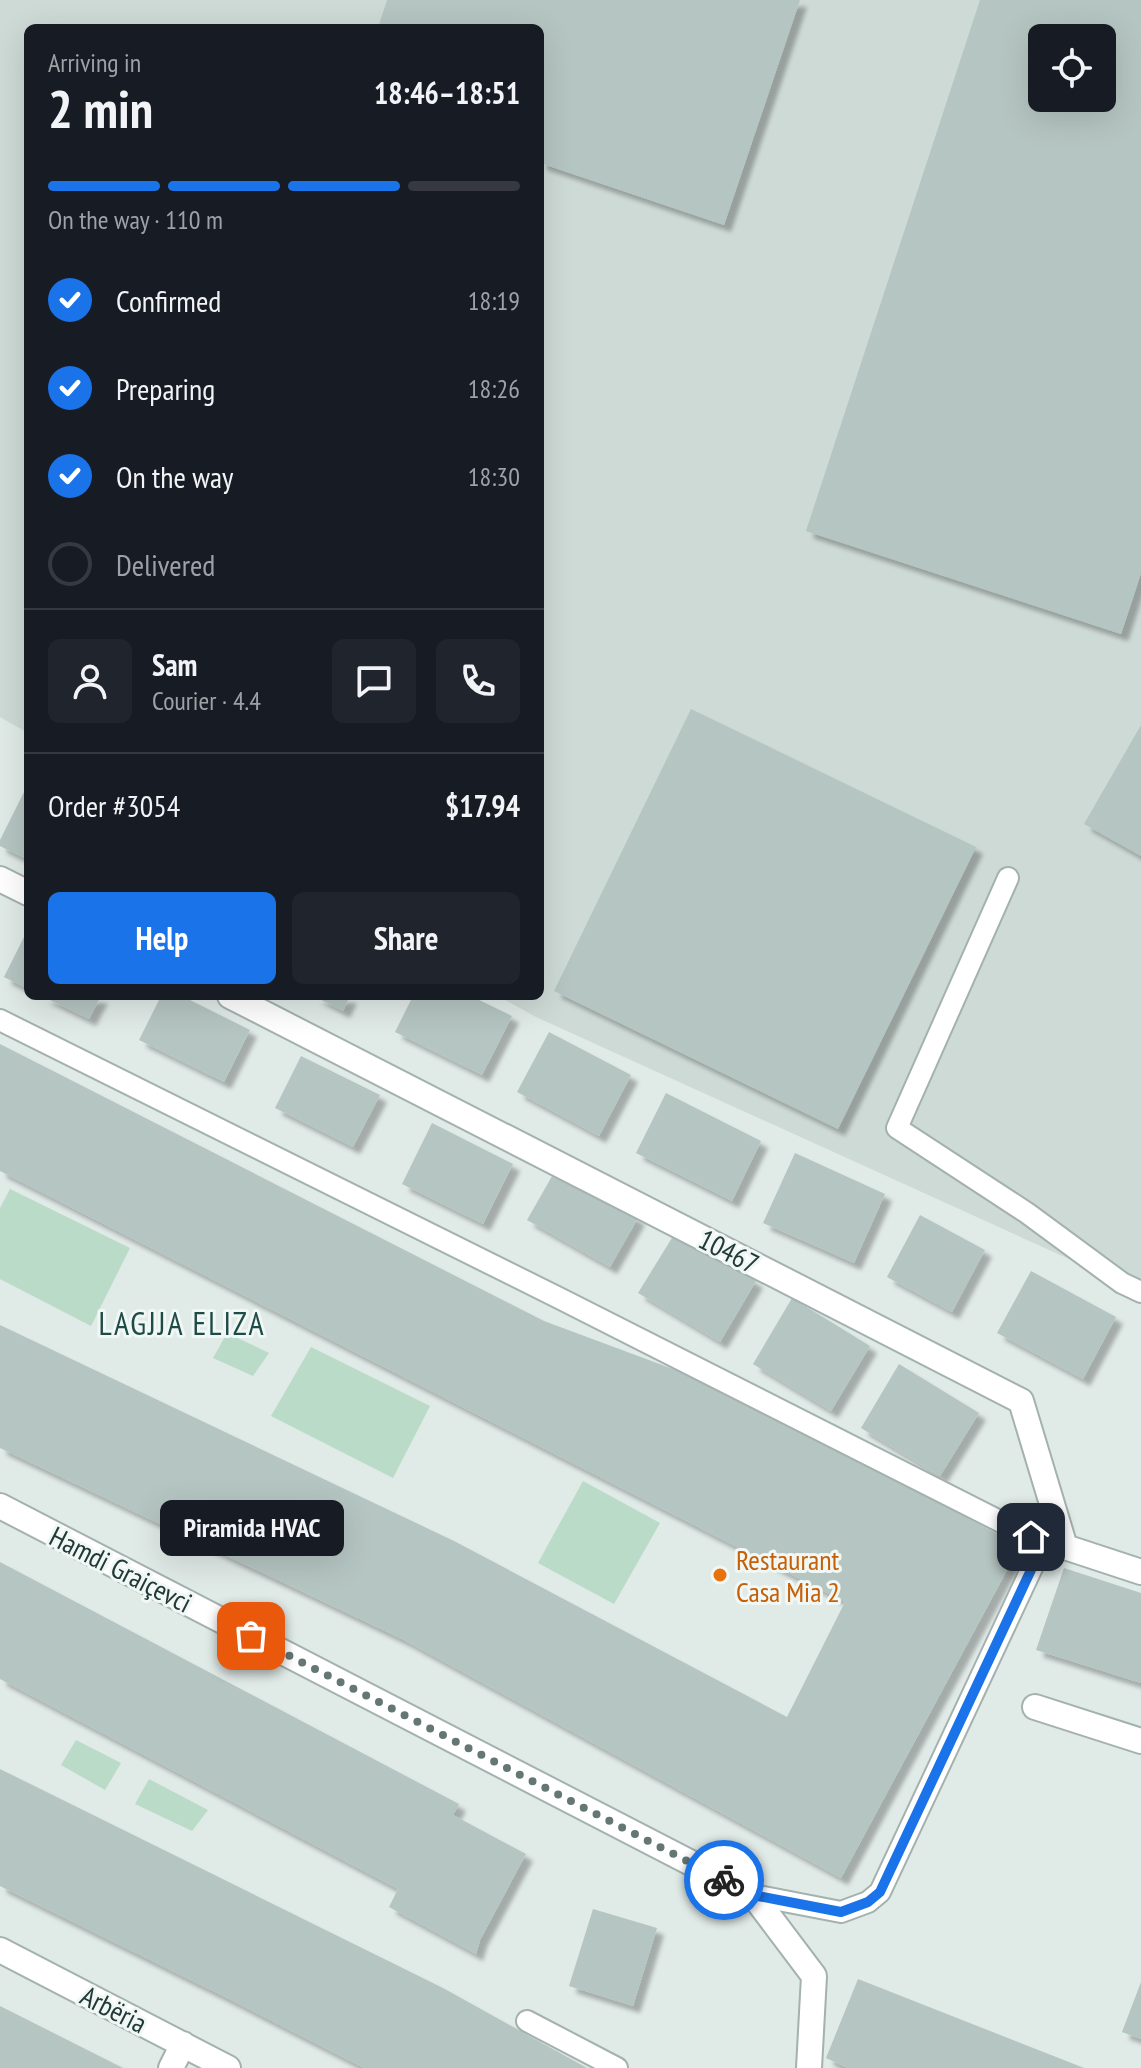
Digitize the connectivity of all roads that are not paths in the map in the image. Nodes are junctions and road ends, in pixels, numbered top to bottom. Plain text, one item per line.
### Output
1 (1008, 878) dead end
2 (0, 879) edge
3 (24, 891) edge
4 (238, 1000) edge
5 (0, 1020) edge
6 (1141, 1292) edge
7 (0, 1506) edge
8 (1141, 1572) edge
9 (1035, 1707) dead end
10 (1141, 1741) edge
11 (753, 1895) junction
12 (0, 1950) edge
13 (527, 2021) dead end
14 (183, 2044) junction
15 (171, 2068) edge
16 (228, 2068) edge
17 (617, 2068) edge
18 (809, 2068) edge

1 - 6 lane
2 - 3 street
4 - 8 street, 10467
5 - 11 lane
7 - 11 street, Hamdi Graiçevci
9 - 10 street
11 - 18 street, Hamdi Graiçevci
12 - 14 street, Arbëria
13 - 17 lane
14 - 15 street
14 - 16 street, Arbëria

